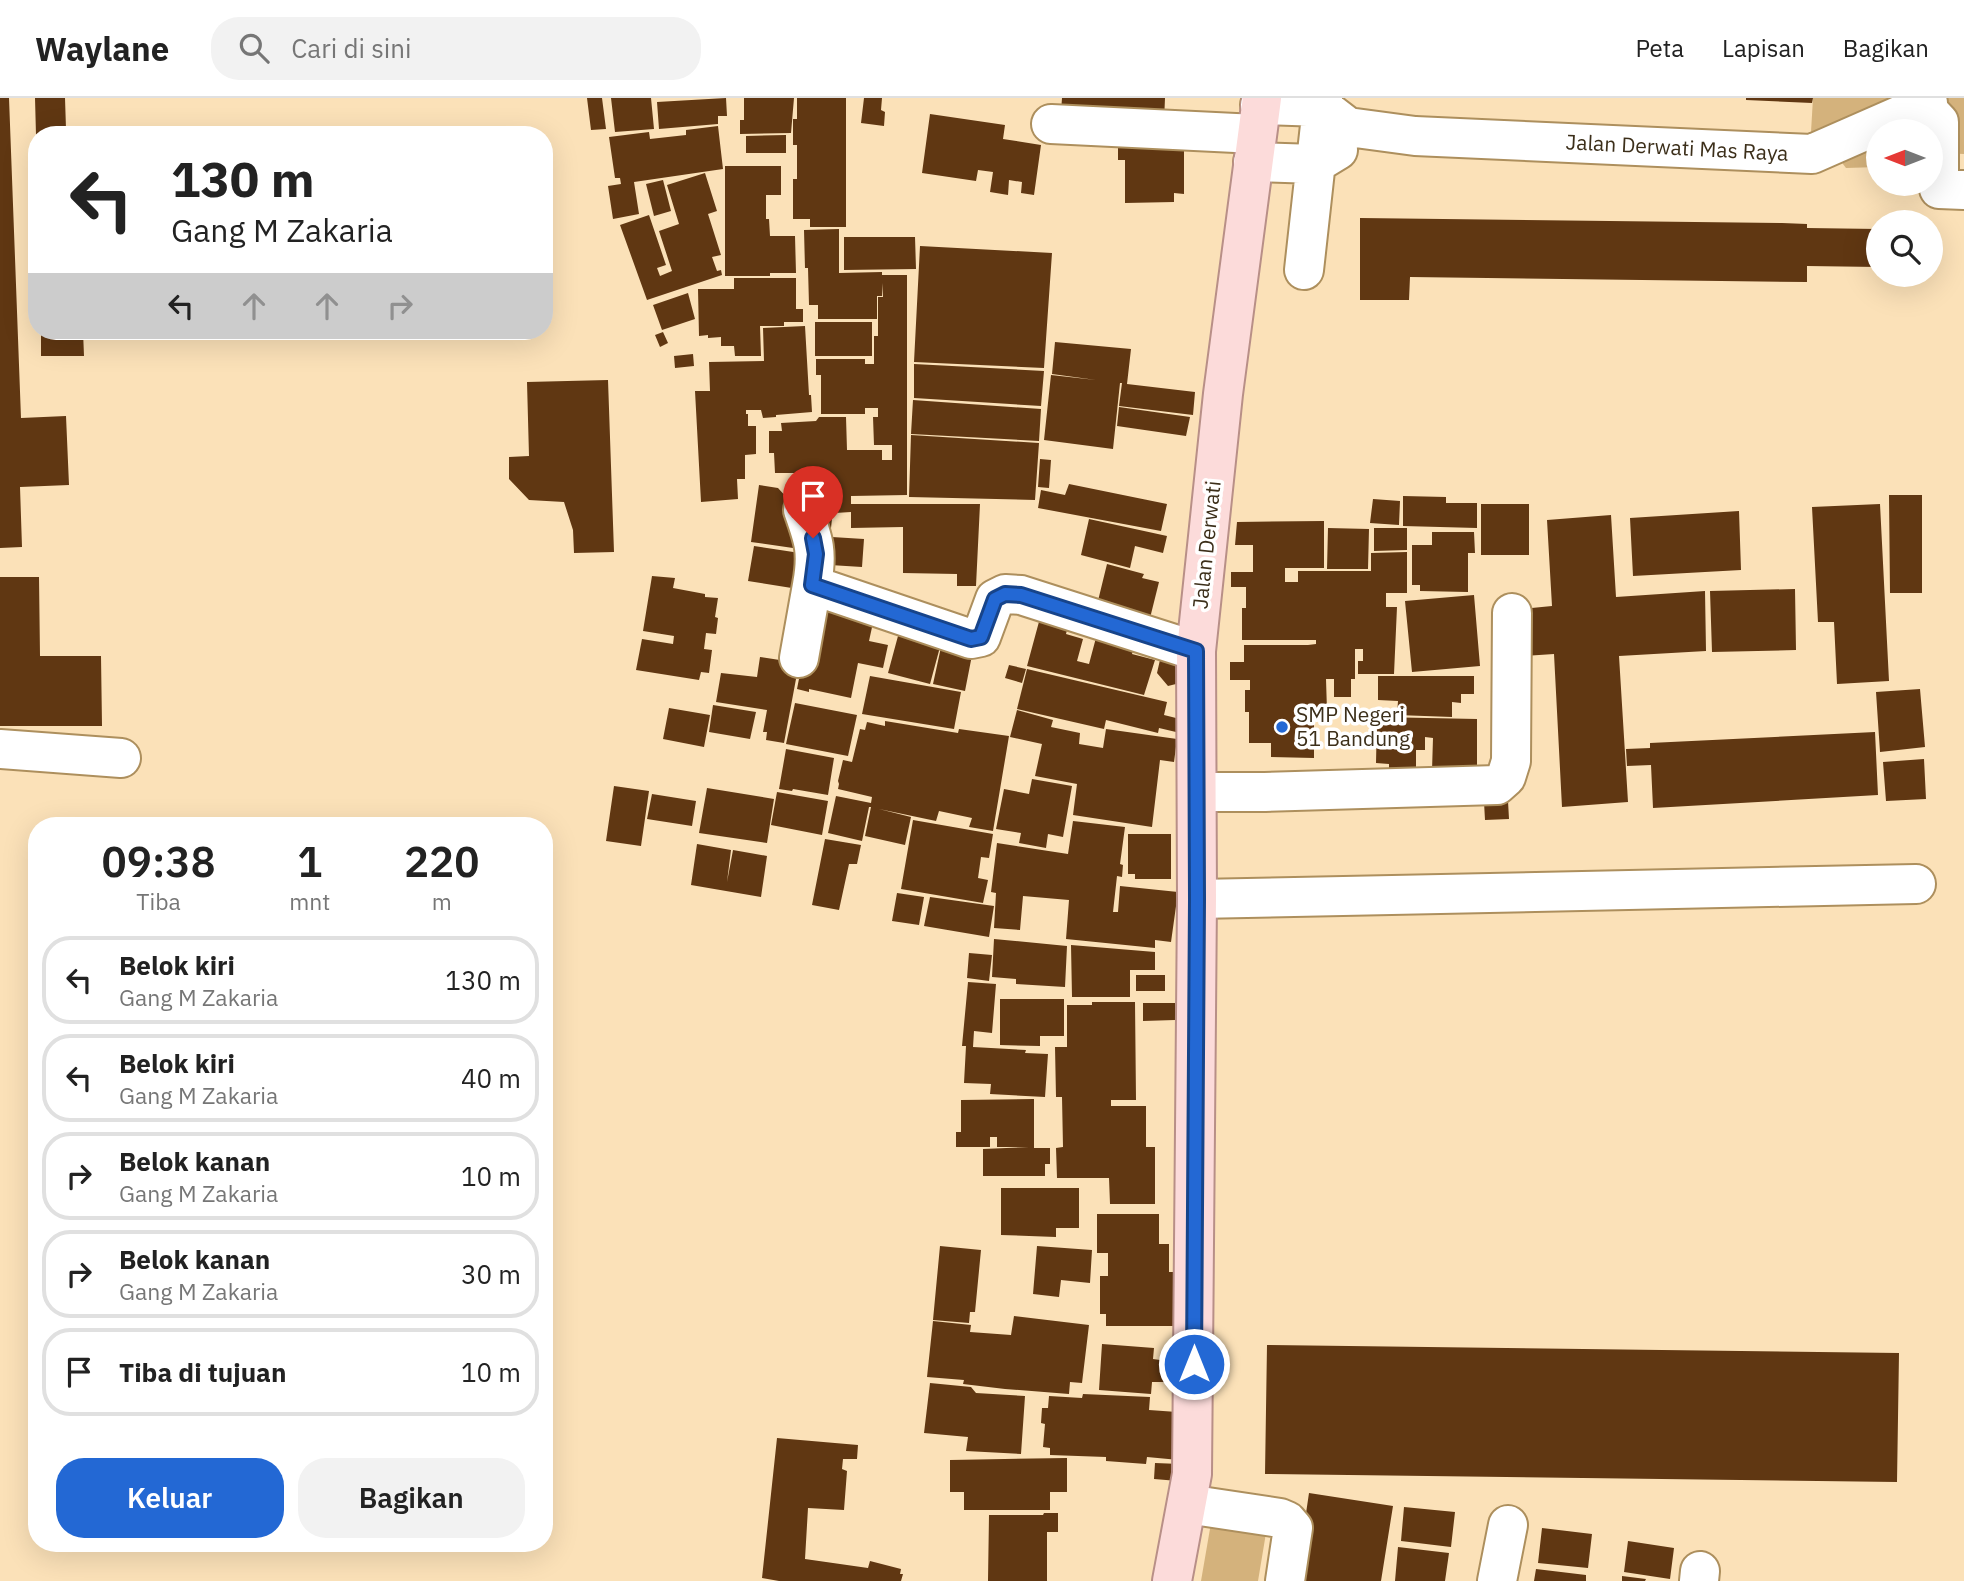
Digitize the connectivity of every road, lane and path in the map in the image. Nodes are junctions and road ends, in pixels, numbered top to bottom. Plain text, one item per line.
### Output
1 (1322, 102) edge
2 (1920, 104) edge
3 (1051, 124) dead end
4 (1258, 125) edge
5 (1415, 136) junction
6 (1315, 164) junction
7 (1964, 190) edge
8 (1304, 270) dead end
9 (803, 510) dead end
10 (812, 585) junction
11 (1512, 613) dead end
12 (1196, 651) junction
13 (799, 659) dead end
14 (0, 750) edge
15 (121, 758) dead end
16 (1197, 792) junction
17 (1916, 884) dead end
18 (1197, 899) junction
19 (1187, 1504) junction
20 (1508, 1525) dead end
21 (1172, 1581) edge
22 (1286, 1581) edge
23 (1497, 1581) edge

1 - 4 street
1 - 5 street
1 - 6 street
2 - 5 street, Jalan Derwati Mas Raya
2 - 7 street
3 - 4 street
4 - 6 street
4 - 12 main road, Jalan Derwati
5 - 6 street
6 - 8 street
9 - 10 street
10 - 12 street
10 - 13 street
11 - 16 street
12 - 16 main road, Jalan Derwati
14 - 15 street
16 - 18 main road, Jalan Derwati
17 - 18 street
18 - 19 main road, Jalan Derwati
19 - 21 main road, Jalan Derwati
19 - 22 street
20 - 23 street

